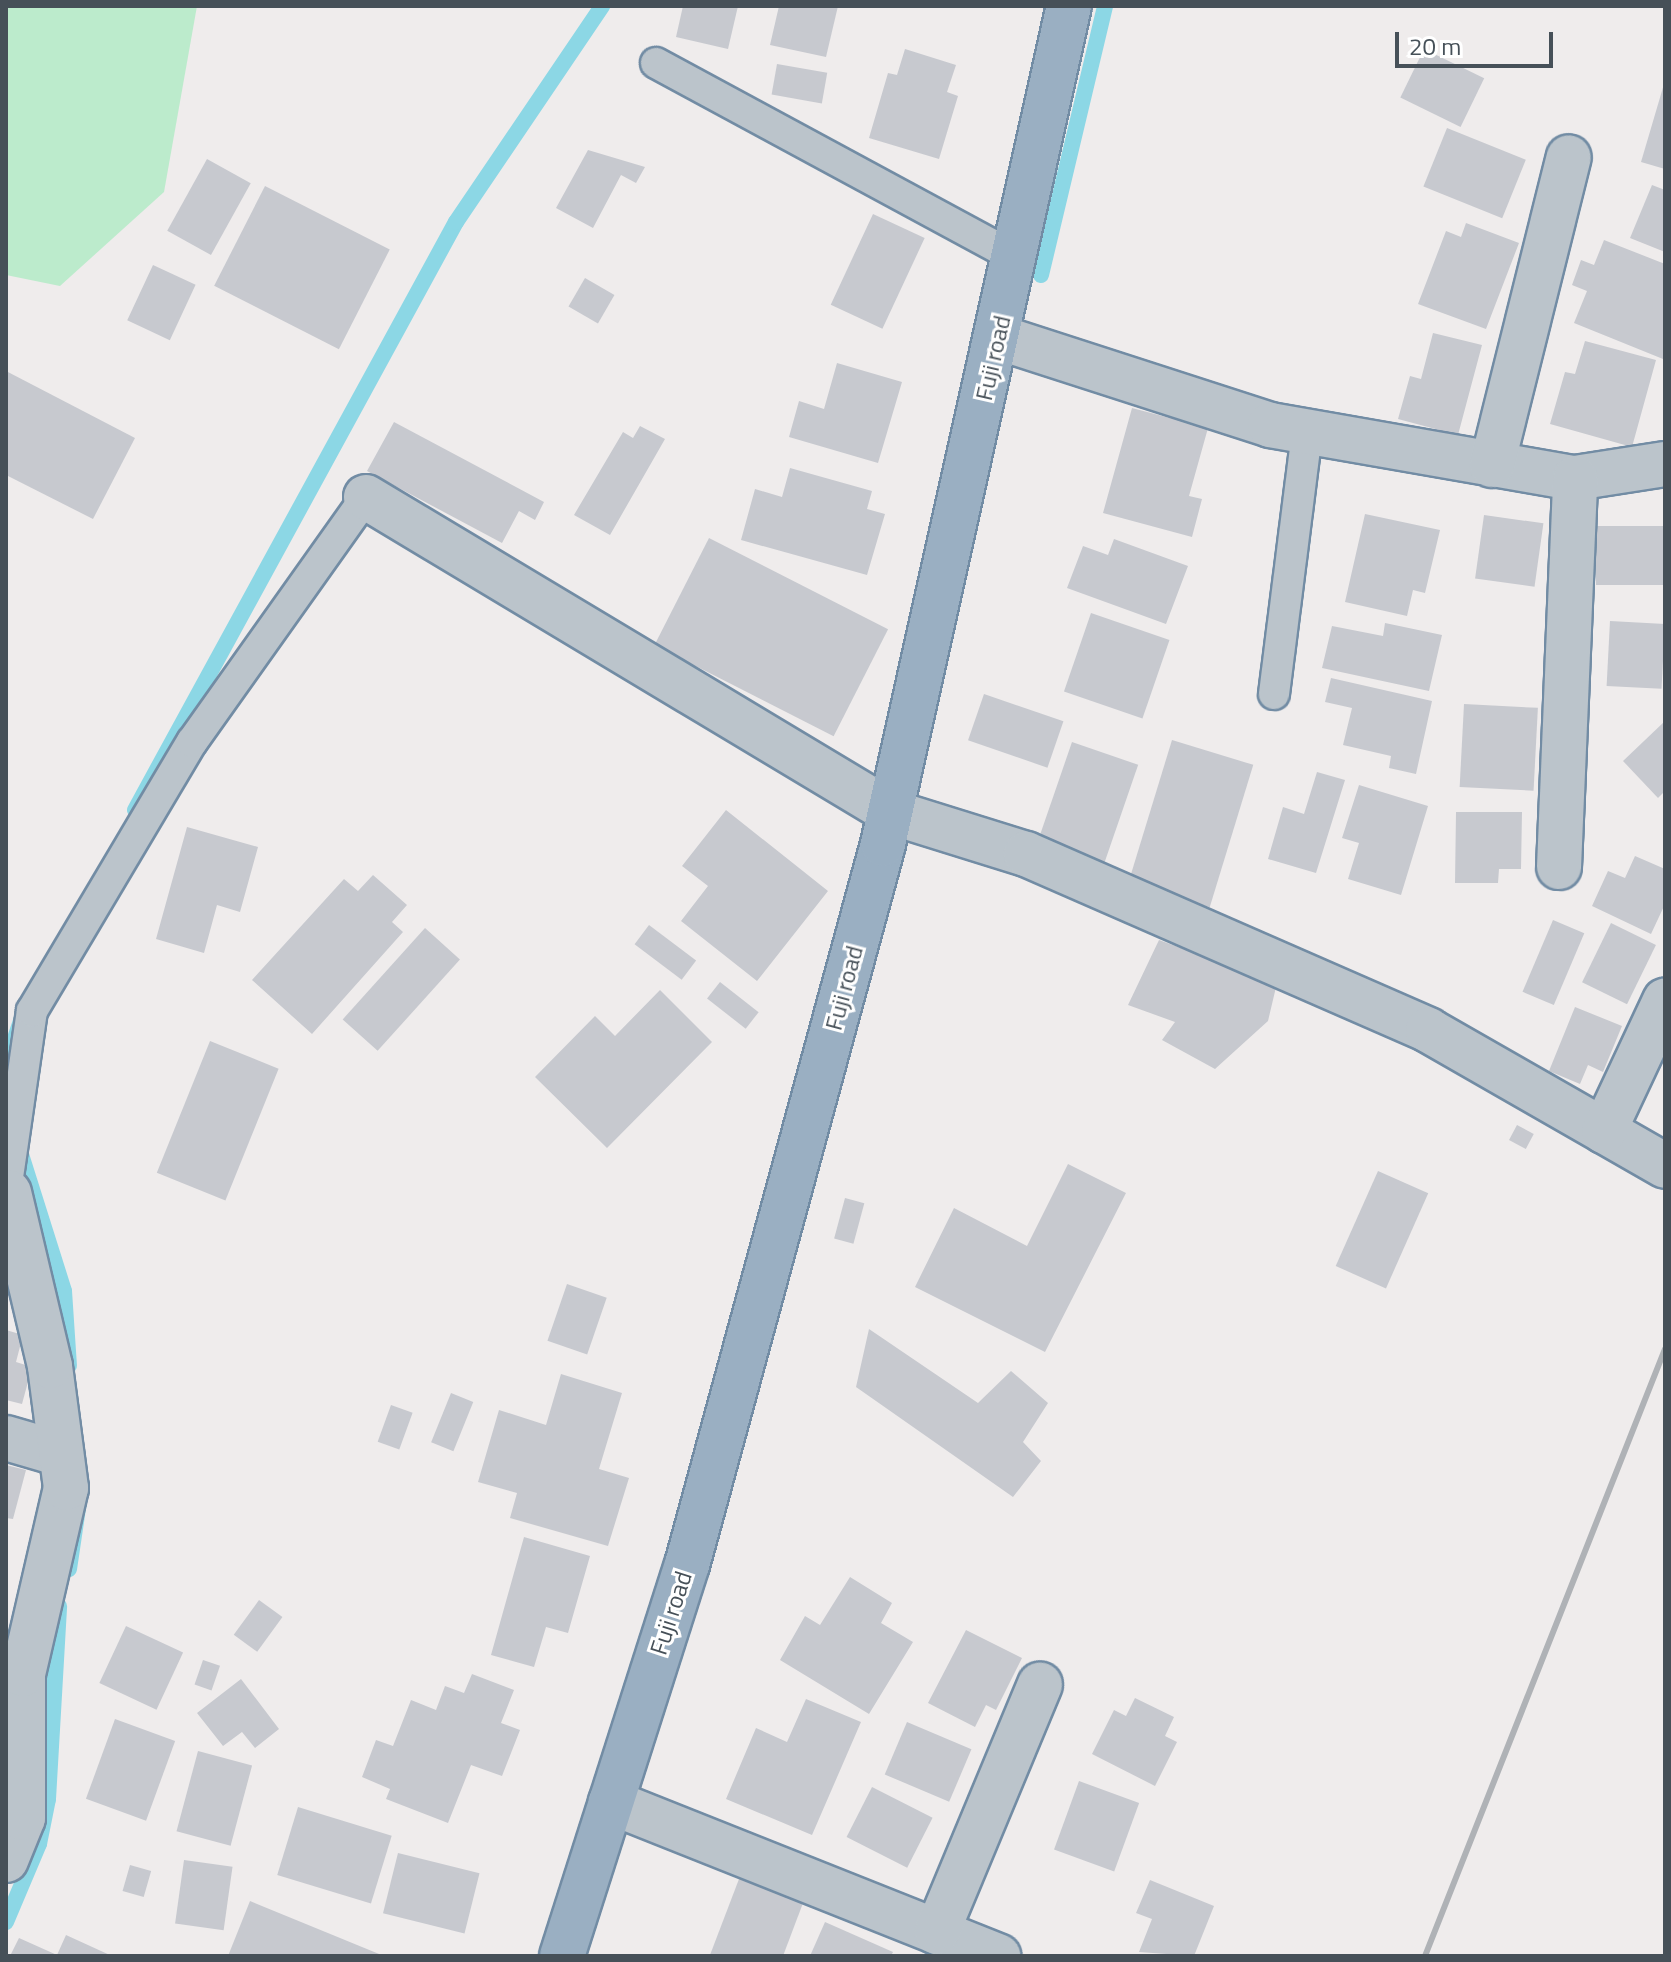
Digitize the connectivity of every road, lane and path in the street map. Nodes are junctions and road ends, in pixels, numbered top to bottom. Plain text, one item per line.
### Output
1 (1069, 6) edge
2 (656, 63) dead end
3 (1569, 157) dead end
4 (1016, 258) junction
5 (998, 337) junction
6 (1307, 431) junction
7 (1665, 464) edge
8 (1492, 465) junction
9 (1575, 478) junction
10 (366, 497) joint
11 (1274, 694) dead end
12 (891, 812) junction
13 (1559, 867) dead end
14 (1665, 1001) edge
15 (1604, 1131) junction
16 (1665, 1166) edge
17 (8, 1192) edge
18 (6, 1438) edge
19 (61, 1454) junction
20 (1040, 1685) dead end
21 (611, 1802) junction
22 (6, 1860) edge
23 (937, 1932) junction
24 (562, 1956) edge
25 (998, 1956) edge

1 - 4 highway, Fuji road
2 - 4 lane
3 - 8 street
4 - 5 highway, Fuji road
5 - 6 street
5 - 12 highway, Fuji road
6 - 8 street
6 - 11 lane
7 - 9 street
8 - 9 street
9 - 13 street
10 - 12 street
10 - 17 lane
12 - 15 street
12 - 21 highway, Fuji road
14 - 15 street
15 - 16 street
17 - 19 street
18 - 19 street
19 - 22 street
20 - 23 street
21 - 23 street
21 - 24 highway, Fuji road
23 - 25 street

